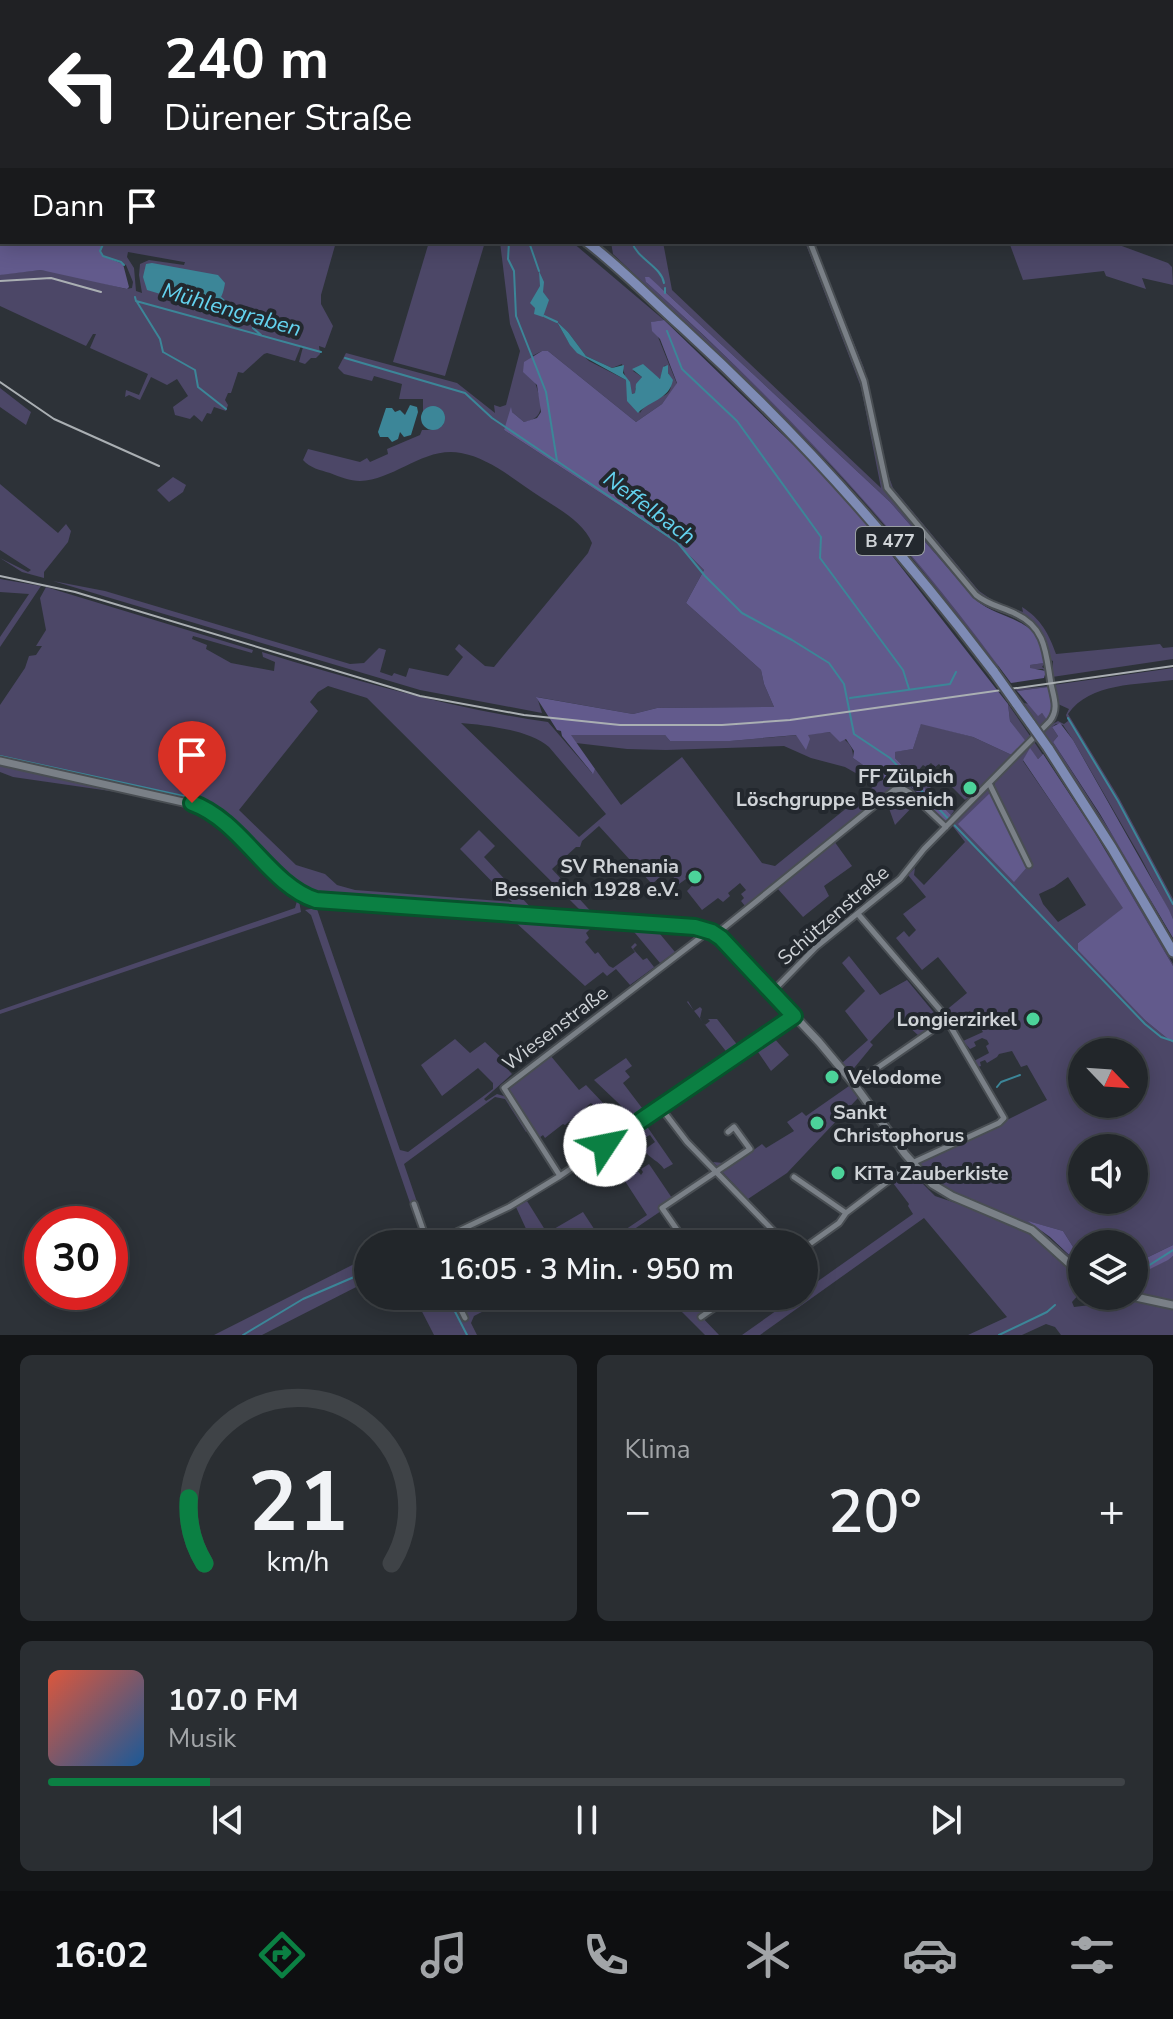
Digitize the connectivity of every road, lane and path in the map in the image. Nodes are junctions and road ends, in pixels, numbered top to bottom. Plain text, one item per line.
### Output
1 (595, 244) edge
2 (811, 244) edge
3 (0, 761) edge
4 (989, 783) junction
5 (949, 823) junction
6 (1029, 865) dead end
7 (858, 914) junction
8 (713, 932) junction
9 (1173, 952) edge
10 (771, 992) junction
11 (794, 1016) junction
12 (947, 1020) junction
13 (854, 1084) junction
14 (661, 1108) junction
15 (728, 1132) dead end
16 (912, 1163) junction
17 (717, 1171) junction
18 (560, 1176) junction
19 (794, 1177) dead end
20 (414, 1204) dead end
21 (846, 1213) junction
22 (424, 1230) edge
23 (460, 1230) edge
24 (677, 1230) edge
25 (773, 1230) edge
26 (818, 1238) edge
27 (1068, 1262) edge
28 (1148, 1300) edge
29 (1173, 1305) edge
30 (461, 1310) edge
31 (711, 1310) edge
32 (701, 1317) dead end
33 (465, 1318) dead end

1 - 9 main road, B 477, bridge
2 - 4 street, Schützenstraße
3 - 8 street
4 - 5 street, Schützenstraße
4 - 6 street
5 - 7 street, Schützenstraße
5 - 8 street
7 - 10 street, Schützenstraße
7 - 12 street
8 - 10 street
8 - 18 street, Wiesenstraße
10 - 11 street
11 - 13 street
11 - 14 street
12 - 13 street
12 - 16 street
13 - 16 street
14 - 17 street
14 - 18 street
15 - 17 street
16 - 21 street
16 - 27 street
17 - 24 street
17 - 25 street
18 - 23 street
19 - 21 street
20 - 22 street
21 - 26 street
28 - 29 street
30 - 33 street
31 - 32 street

